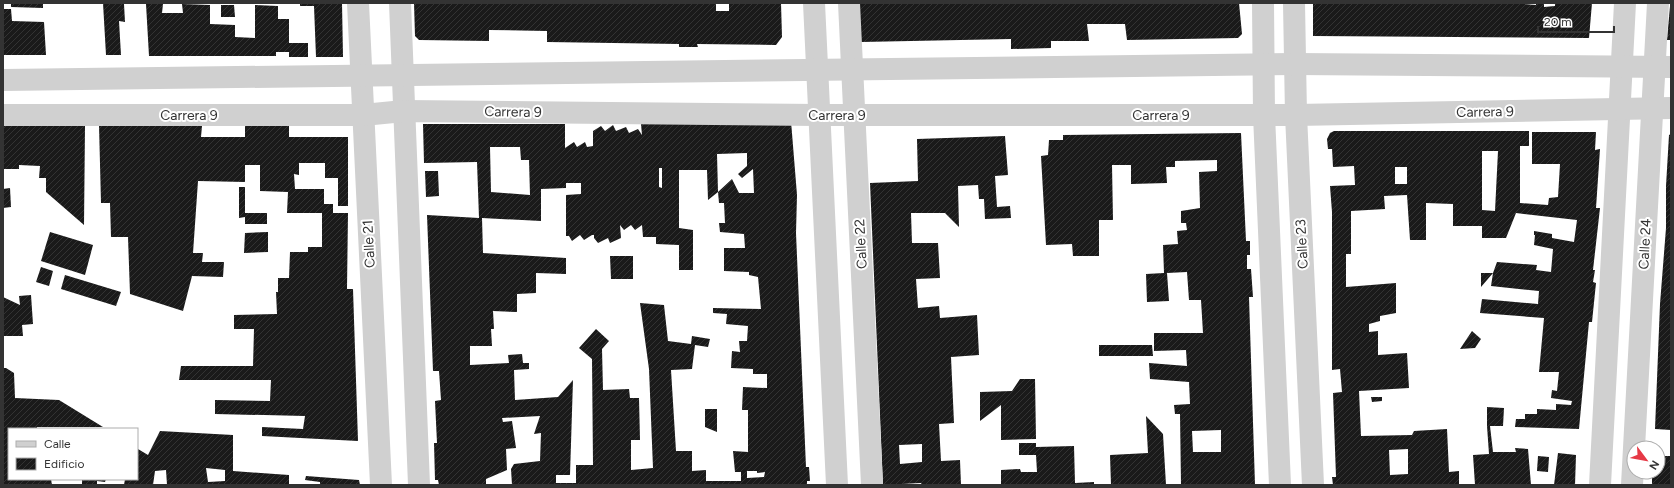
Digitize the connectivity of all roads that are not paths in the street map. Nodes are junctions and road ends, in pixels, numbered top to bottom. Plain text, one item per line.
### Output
1 (358, 3) edge
2 (400, 3) edge
3 (814, 3) edge
4 (849, 3) edge
5 (1263, 3) edge
6 (1294, 3) edge
7 (1625, 3) edge
8 (1658, 3) edge
9 (1263, 64) junction
10 (1295, 64) junction
11 (1621, 66) junction
12 (1663, 67) edge
13 (852, 69) junction
14 (818, 70) junction
15 (361, 75) junction
16 (402, 75) junction
17 (3, 80) edge
18 (1662, 108) edge
19 (1619, 110) junction
20 (404, 111) junction
21 (3, 115) edge
22 (363, 115) junction
23 (819, 115) junction
24 (854, 115) junction
25 (1264, 115) junction
26 (1296, 115) junction
27 (381, 485) edge
28 (419, 485) edge
29 (837, 485) edge
30 (872, 485) edge
31 (1280, 485) edge
32 (1312, 485) edge
33 (1600, 485) edge
34 (1632, 485) edge

1 - 15 street, Calle 21
2 - 16 street
3 - 14 street
4 - 13 street, Calle 22
5 - 9 street
6 - 10 street, Calle 23
7 - 11 street
8 - 12 street, Calle 24
9 - 10 street
9 - 13 street
9 - 25 street
10 - 11 street
10 - 26 street, Calle 23
11 - 12 street
11 - 19 street
12 - 18 street, Calle 24
13 - 14 street
13 - 24 street, Calle 22
14 - 16 street
14 - 23 street
15 - 16 street
15 - 17 street
15 - 22 street, Calle 21
16 - 20 street
18 - 19 street, Carrera 9
18 - 34 street, Calle 24
19 - 26 street, Carrera 9
19 - 33 street
20 - 22 street, Carrera 9
20 - 23 street, Carrera 9
20 - 28 street
21 - 22 street, Carrera 9
22 - 27 street, Calle 21
23 - 24 street, Carrera 9
23 - 29 street
24 - 25 street, Carrera 9
24 - 30 street, Calle 22
25 - 26 street, Carrera 9
25 - 31 street
26 - 32 street, Calle 23

